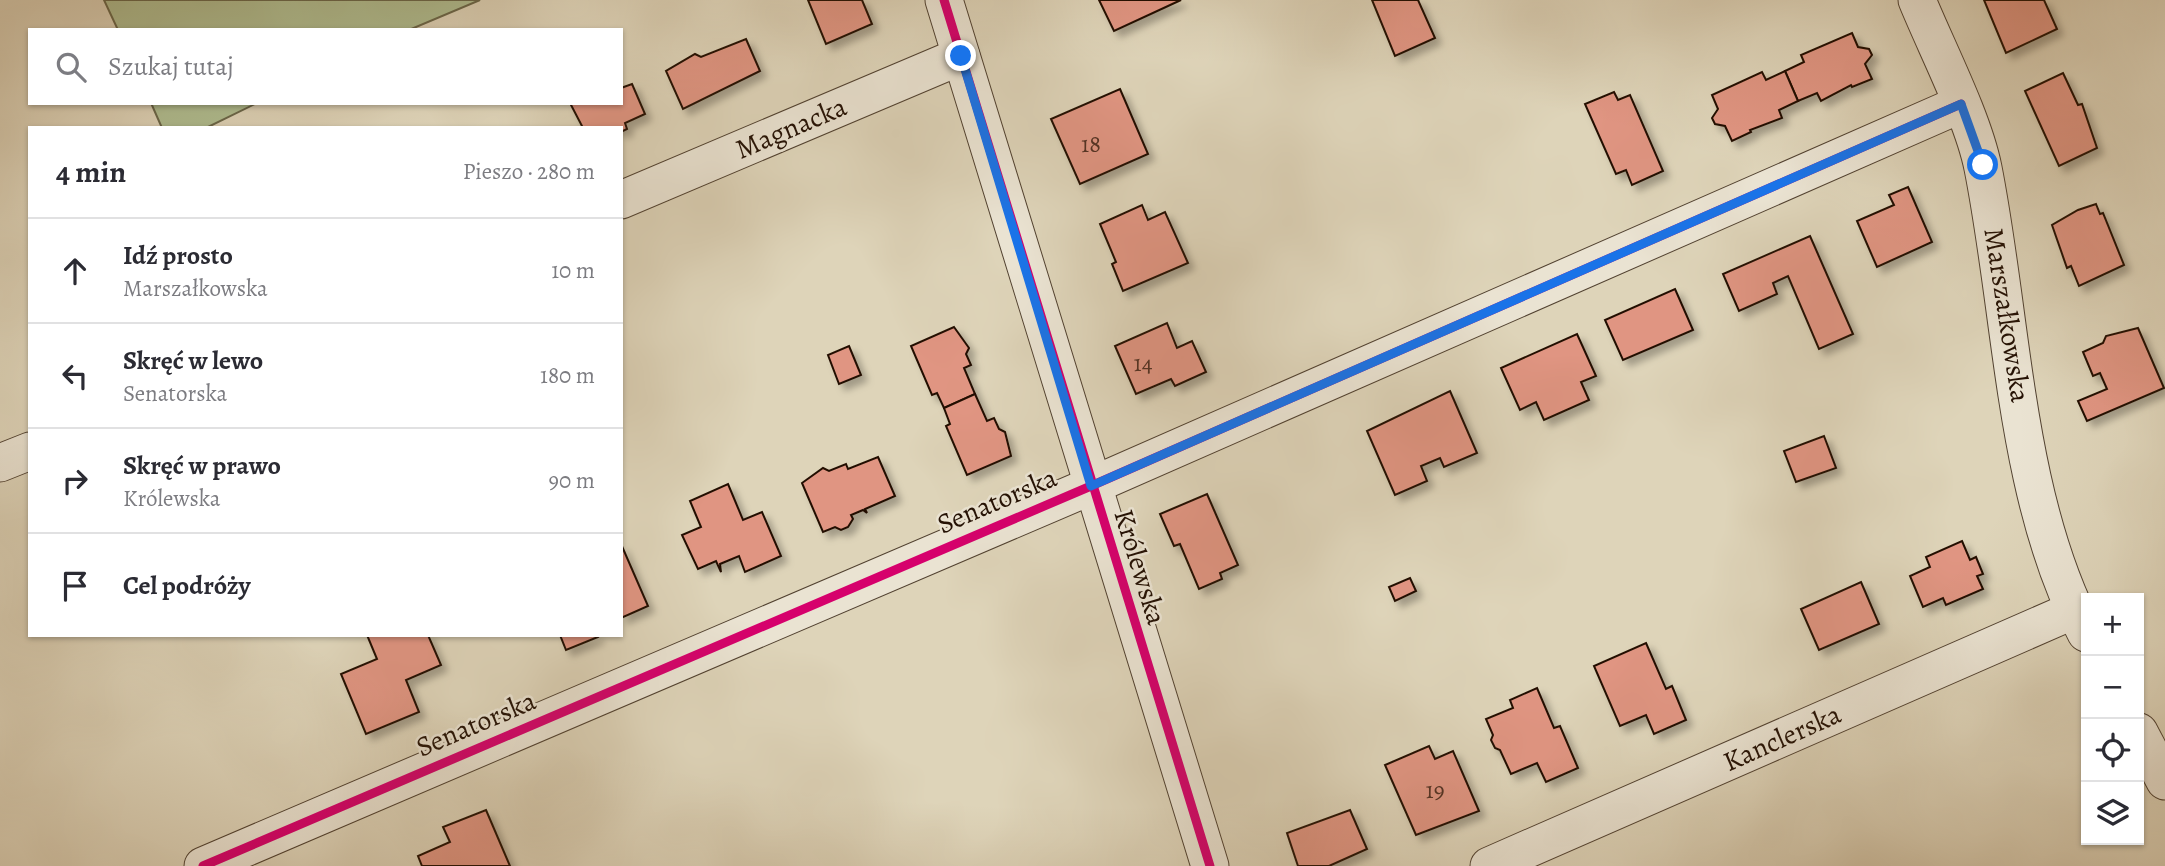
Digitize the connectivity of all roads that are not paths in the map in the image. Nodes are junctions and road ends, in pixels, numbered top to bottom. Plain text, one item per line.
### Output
1 (944, 0) edge
2 (1917, 0) edge
3 (961, 56) junction
4 (1961, 104) junction
5 (623, 199) edge
6 (28, 452) edge
7 (0, 463) edge
8 (1091, 486) junction
9 (2080, 622) edge
10 (2144, 741) edge
11 (2165, 781) edge
12 (203, 866) edge
13 (1210, 866) edge
14 (1489, 866) edge

1 - 3 street, Królewska
2 - 4 street, Marszałkowska
3 - 5 street, Magnacka
3 - 8 street, Królewska
4 - 8 street, Senatorska
4 - 9 street, Marszałkowska
6 - 7 street
8 - 12 street, Senatorska
8 - 13 street, Królewska
9 - 14 street, Kanclerska
10 - 11 street

